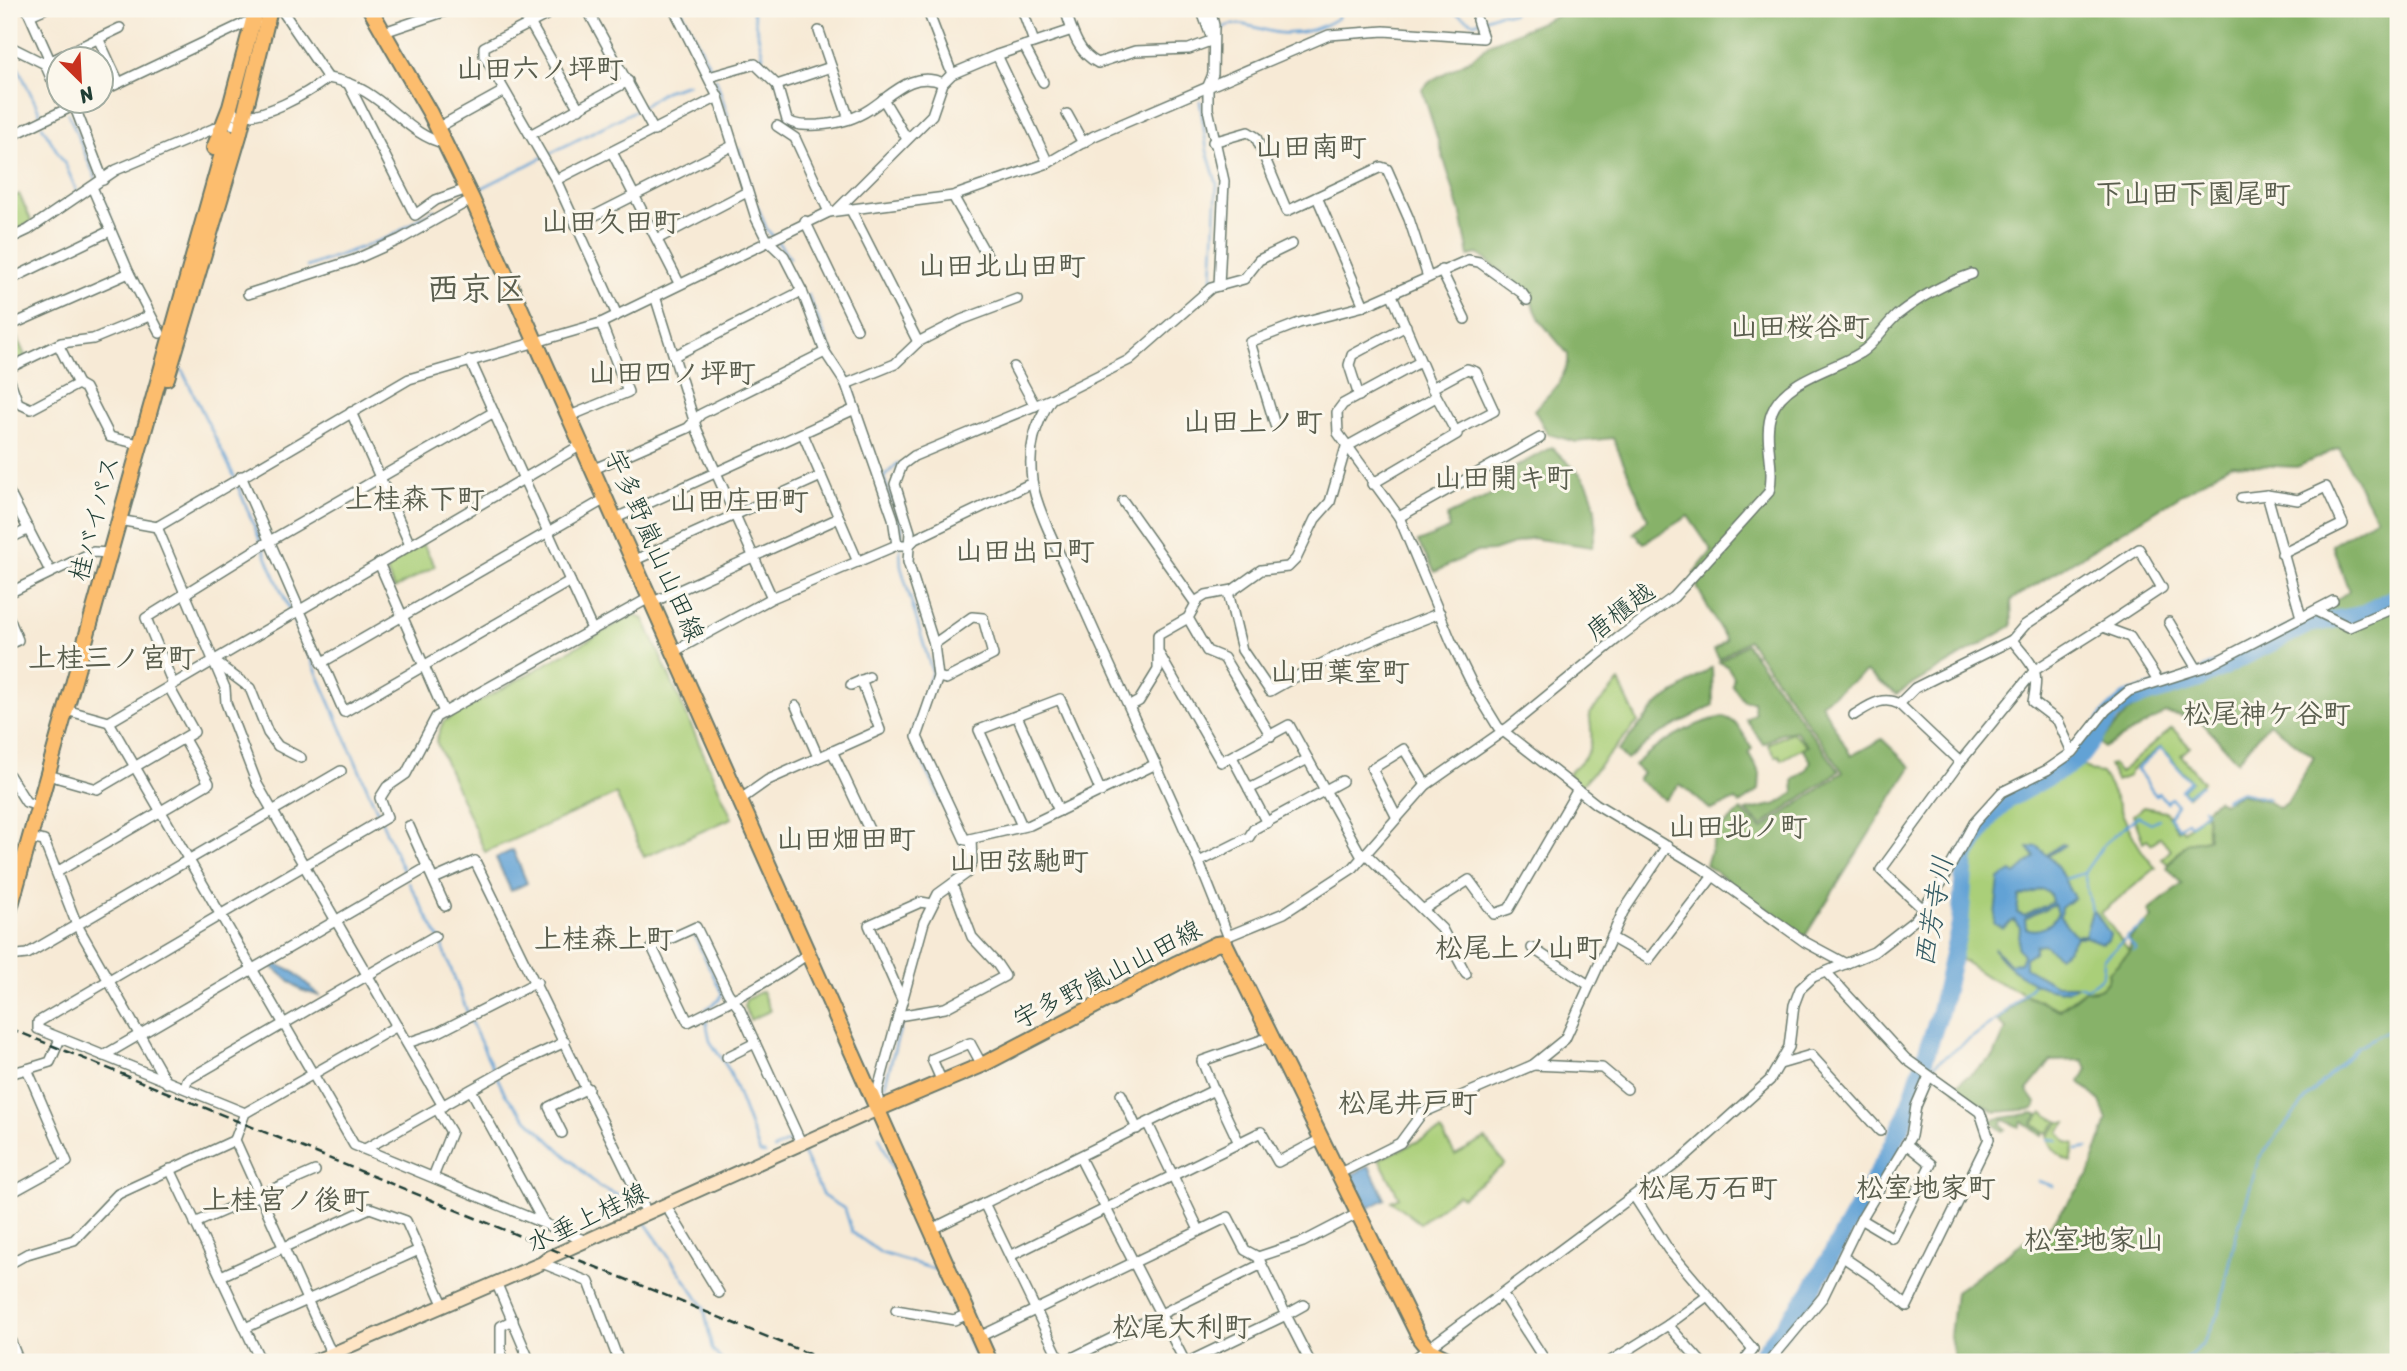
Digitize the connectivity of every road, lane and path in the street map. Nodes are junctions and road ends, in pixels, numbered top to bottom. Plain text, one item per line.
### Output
1 (44, 9) edge
2 (281, 9) edge
3 (370, 9) edge
4 (452, 9) edge
5 (558, 9) edge
6 (587, 9) edge
7 (674, 9) edge
8 (927, 9) edge
9 (1022, 9) edge
10 (1065, 9) edge
11 (1201, 9) edge
12 (1210, 9) edge
13 (29, 12) edge
14 (261, 16) edge
15 (530, 23) junction
16 (1478, 23) dead end
17 (120, 28) dead end
18 (1072, 30) junction
19 (819, 31) dead end
20 (384, 32) junction
21 (98, 38) junction
22 (1213, 40) junction
23 (1029, 44) junction
24 (9, 46) edge
25 (997, 55) junction
26 (45, 64) junction
27 (831, 67) junction
28 (952, 74) junction
29 (709, 77) junction
30 (328, 78) junction
31 (628, 81) junction
32 (1043, 82) dead end
33 (119, 83) junction
34 (348, 83) junction
35 (943, 83) junction
36 (116, 84) edge
37 (777, 85) junction
38 (1208, 86) junction
39 (504, 90) junction
40 (718, 97) junction
41 (883, 99) junction
42 (579, 109) junction
43 (46, 113) edge
44 (1067, 114) dead end
45 (81, 116) edge
46 (849, 119) junction
47 (777, 126) dead end
48 (233, 127) junction
49 (437, 128) junction
50 (654, 131) junction
51 (530, 135) junction
52 (9, 137) edge
53 (907, 139) junction
54 (1213, 142) junction
55 (444, 143) junction
56 (1083, 143) junction
57 (732, 146) junction
58 (612, 152) junction
59 (1048, 163) junction
60 (103, 180) junction
61 (556, 180) junction
62 (92, 187) junction
63 (747, 192) junction
64 (469, 194) junction
65 (953, 196) junction
66 (635, 197) junction
67 (1317, 197) junction
68 (833, 211) junction
69 (851, 211) junction
70 (805, 221) junction
71 (576, 225) junction
72 (110, 231) junction
73 (9, 239) edge
74 (657, 239) junction
75 (767, 240) junction
76 (1292, 244) dead end
77 (987, 256) dead end
78 (1441, 271) junction
79 (129, 273) junction
80 (1972, 274) dead end
81 (1428, 277) junction
82 (9, 280) edge
83 (679, 283) junction
84 (1219, 286) junction
85 (802, 291) junction
86 (248, 294) dead end
87 (1392, 295) junction
88 (655, 296) junction
89 (1017, 299) dead end
90 (1527, 300) dead end
91 (1364, 306) junction
92 (617, 314) junction
93 (149, 316) junction
94 (1465, 319) dead end
95 (601, 323) junction
96 (9, 326) edge
97 (1406, 326) junction
98 (857, 329) dead end
99 (160, 333) junction
100 (537, 341) junction
101 (918, 342) junction
102 (59, 346) junction
103 (825, 352) junction
104 (674, 356) junction
105 (470, 360) junction
106 (1420, 362) junction
107 (9, 368) edge
108 (1014, 368) dead end
109 (9, 378) edge
110 (846, 383) junction
111 (78, 384) junction
112 (1434, 393) junction
113 (1359, 396) junction
114 (1051, 399) junction
115 (1034, 406) junction
116 (855, 409) junction
117 (351, 412) junction
118 (494, 412) junction
119 (570, 416) junction
120 (694, 421) junction
121 (1275, 425) dead end
122 (1456, 431) junction
123 (803, 434) junction
124 (1540, 438) dead end
125 (139, 444) junction
126 (583, 444) junction
127 (1346, 447) junction
128 (594, 469) junction
129 (716, 473) junction
130 (241, 476) junction
131 (821, 476) junction
132 (380, 477) junction
133 (523, 479) junction
134 (1032, 484) junction
135 (1372, 484) junction
136 (9, 492) edge
137 (2267, 495) junction
138 (607, 498) junction
139 (2241, 498) dead end
140 (1123, 501) dead end
141 (734, 515) junction
142 (1399, 517) junction
143 (616, 518) junction
144 (839, 518) junction
145 (119, 520) junction
146 (157, 527) junction
147 (29, 529) junction
148 (548, 532) junction
149 (9, 538) edge
150 (268, 542) junction
151 (410, 545) junction
152 (897, 545) junction
153 (909, 545) junction
154 (109, 553) junction
155 (2282, 554) junction
156 (754, 557) junction
157 (635, 560) junction
158 (858, 562) junction
159 (379, 563) junction
160 (50, 571) junction
161 (570, 581) junction
162 (1228, 592) junction
163 (9, 593) edge
164 (185, 593) junction
165 (772, 598) junction
166 (652, 600) junction
167 (2333, 600) dead end
168 (1196, 604) junction
169 (2398, 606) edge
170 (299, 611) junction
171 (2316, 611) junction
172 (1440, 613) junction
173 (401, 617) junction
174 (2301, 617) junction
175 (9, 618) edge
176 (1188, 618) junction
177 (2169, 622) dead end
178 (2103, 627) junction
179 (592, 629) junction
180 (2012, 640) junction
181 (9, 644) edge
182 (934, 644) junction
183 (675, 651) junction
184 (1158, 652) junction
185 (214, 660) junction
186 (321, 663) junction
187 (423, 667) junction
188 (2197, 669) junction
189 (2035, 670) junction
190 (938, 677) junction
191 (2158, 681) junction
192 (171, 685) junction
193 (851, 685) dead end
194 (1899, 704) junction
195 (796, 706) dead end
196 (1130, 706) junction
197 (66, 710) junction
198 (444, 712) junction
199 (1854, 715) dead end
200 (1017, 716) junction
201 (109, 722) junction
202 (1503, 730) junction
203 (1271, 736) junction
204 (184, 739) junction
205 (832, 751) junction
206 (2072, 752) junction
207 (818, 757) junction
208 (1231, 757) junction
209 (301, 758) dead end
210 (1308, 759) junction
211 (1960, 762) junction
212 (1156, 764) junction
213 (134, 768) junction
214 (341, 771) dead end
215 (9, 775) edge
216 (48, 775) junction
217 (1342, 781) dead end
218 (1426, 785) junction
219 (1249, 789) junction
220 (1324, 790) junction
221 (1577, 790) junction
222 (1101, 792) junction
223 (741, 799) junction
224 (38, 806) junction
225 (160, 811) junction
226 (1059, 811) junction
227 (273, 812) junction
228 (1396, 816) junction
229 (1267, 823) junction
230 (409, 826) dead end
231 (1022, 826) junction
232 (29, 838) junction
233 (971, 839) junction
234 (874, 840) dead end
235 (1667, 846) junction
236 (1364, 855) junction
237 (190, 859) junction
238 (1199, 862) junction
239 (305, 866) junction
240 (428, 867) junction
241 (57, 872) junction
242 (14, 875) edge
243 (1713, 876) junction
244 (434, 879) junction
245 (952, 884) junction
246 (932, 904) junction
247 (445, 906) dead end
248 (1424, 909) junction
249 (1923, 909) junction
250 (9, 912) edge
251 (222, 914) junction
252 (337, 920) junction
253 (77, 925) junction
254 (435, 936) dead end
255 (1612, 938) junction
256 (1226, 939) junction
257 (1532, 948) dead end
258 (810, 953) junction
259 (9, 956) edge
260 (1846, 964) junction
261 (253, 969) junction
262 (1827, 973) junction
263 (1466, 974) dead end
264 (369, 975) junction
265 (108, 980) junction
266 (537, 982) junction
267 (1589, 985) junction
268 (734, 999) junction
269 (902, 1000) junction
270 (898, 1016) junction
271 (284, 1024) junction
272 (397, 1026) junction
273 (140, 1034) junction
274 (1273, 1036) junction
275 (60, 1039) junction
276 (565, 1042) junction
277 (407, 1043) junction
278 (755, 1043) junction
279 (103, 1056) junction
280 (727, 1057) dead end
281 (1780, 1064) junction
282 (982, 1065) junction
283 (1533, 1065) junction
284 (27, 1069) junction
285 (9, 1074) edge
286 (313, 1075) junction
287 (1929, 1076) junction
288 (942, 1082) junction
289 (167, 1083) junction
290 (185, 1088) junction
291 (588, 1088) junction
292 (1626, 1089) dead end
293 (471, 1090) junction
294 (1214, 1090) junction
295 (1121, 1094) dead end
296 (440, 1107) junction
297 (878, 1109) junction
298 (245, 1113) junction
299 (1148, 1124) junction
300 (1137, 1129) junction
301 (1880, 1130) dead end
302 (562, 1133) dead end
303 (1321, 1139) junction
304 (235, 1140) junction
305 (1238, 1143) junction
306 (802, 1144) junction
307 (1906, 1144) junction
308 (365, 1149) junction
309 (1080, 1158) junction
310 (170, 1169) junction
311 (315, 1171) dead end
312 (1340, 1173) junction
313 (1173, 1176) junction
314 (433, 1177) junction
315 (9, 1194) edge
316 (260, 1195) junction
317 (1634, 1196) junction
318 (984, 1203) junction
319 (666, 1206) junction
320 (1106, 1208) junction
321 (647, 1213) junction
322 (1359, 1213) junction
323 (1861, 1219) junction
324 (195, 1223) junction
325 (544, 1223) junction
326 (932, 1229) junction
327 (1199, 1230) junction
328 (586, 1241) junction
329 (284, 1248) junction
330 (419, 1250) junction
331 (1010, 1256) junction
332 (1843, 1258) junction
333 (1259, 1261) junction
334 (542, 1263) junction
335 (1135, 1263) junction
336 (9, 1264) edge
337 (220, 1276) junction
338 (496, 1282) junction
339 (719, 1293) dead end
340 (1503, 1295) junction
341 (1706, 1297) junction
342 (308, 1300) junction
343 (443, 1304) junction
344 (1304, 1305) dead end
345 (896, 1310) dead end
346 (1036, 1311) junction
347 (968, 1314) junction
348 (1161, 1314) junction
349 (1286, 1315) junction
350 (513, 1320) junction
351 (1668, 1325) junction
352 (245, 1328) junction
353 (9, 1337) edge
354 (979, 1337) junction
355 (1429, 1350) junction
356 (337, 1357) edge
357 (19, 1362) edge
358 (261, 1362) edge
359 (313, 1362) edge
360 (500, 1362) edge
361 (530, 1362) edge
362 (619, 1362) edge
363 (990, 1362) edge
364 (1063, 1362) edge
365 (1187, 1362) edge
366 (1310, 1362) edge
367 (1410, 1362) edge
368 (1453, 1362) edge
369 (1546, 1362) edge
370 (1609, 1362) edge
371 (1701, 1362) edge
372 (1744, 1362) edge
373 (1769, 1362) edge

1 - 13 street
2 - 30 street
3 - 20 main road, 宇多野嵐山山田線
4 - 20 street
5 - 15 street
6 - 31 street
7 - 29 street
8 - 28 street
9 - 23 street
10 - 18 street
11 - 22 street
12 - 22 street
13 - 26 street
14 - 33 street
14 - 48 main road
14 - 48 main road
15 - 39 street
15 - 42 street
16 - 38 street
17 - 21 street
18 - 22 street
18 - 23 street
19 - 27 street
20 - 49 main road, 宇多野嵐山山田線
21 - 26 street
21 - 33 street
22 - 38 street
23 - 25 street
23 - 32 street
24 - 26 street
25 - 28 street
25 - 59 street
27 - 37 street
27 - 46 street
28 - 35 street
29 - 37 street
29 - 40 street
30 - 34 street
30 - 48 street
31 - 42 street
31 - 50 street
33 - 36 street
34 - 55 street
34 - 64 street
35 - 41 street
35 - 53 street
37 - 46 street
38 - 54 street
38 - 56 street
39 - 49 street
39 - 51 street
40 - 50 street
40 - 57 street
41 - 46 street
41 - 53 street
42 - 51 street
43 - 52 street
44 - 56 street
45 - 60 street
47 - 68 street
48 - 60 street
48 - 99 main road
48 - 125 main road
49 - 55 main road, 宇多野嵐山山田線
50 - 58 street
51 - 61 street
53 - 68 street
54 - 67 street
54 - 84 street
55 - 64 main road, 宇多野嵐山山田線
56 - 59 street
57 - 63 street
57 - 66 street
58 - 61 street
58 - 66 street
59 - 65 street
60 - 62 street
61 - 71 street
62 - 72 street
62 - 73 street
63 - 74 street
63 - 75 street
64 - 86 street
64 - 100 main road, 宇多野嵐山山田線
65 - 69 street
65 - 77 street
66 - 71 street
66 - 74 street
67 - 81 street
67 - 91 street
68 - 69 street
68 - 70 street
69 - 101 street
70 - 75 street
70 - 98 street
71 - 92 street
72 - 79 street
72 - 82 street
74 - 83 street
75 - 83 street
75 - 85 street
76 - 84 street
78 - 81 street
78 - 90 street
78 - 94 street
79 - 93 street
79 - 96 street
80 - 202 street, 唐櫃越
81 - 87 street
83 - 88 street
84 - 114 street
85 - 103 street
85 - 104 street
87 - 91 street
87 - 97 street
88 - 92 street
88 - 104 street
89 - 101 street
91 - 121 street
92 - 95 street
93 - 99 street
93 - 102 street
95 - 100 street
95 - 119 street
97 - 106 street
97 - 113 street
99 - 125 main road
100 - 105 street
100 - 119 main road, 宇多野嵐山山田線
101 - 110 street
102 - 107 street
102 - 111 street
103 - 110 street
103 - 120 street
104 - 120 street
105 - 117 street
105 - 118 street
106 - 112 street
106 - 113 street
108 - 115 street
109 - 111 street
110 - 116 street
111 - 125 street
112 - 122 street
112 - 122 street
112 - 127 street
113 - 127 street
114 - 115 street
114 - 134 street
115 - 153 street
116 - 123 street
116 - 152 street
117 - 130 street
117 - 132 street
118 - 132 street
118 - 133 street
119 - 126 main road, 宇多野嵐山山田線
120 - 128 street
120 - 129 street
122 - 135 street
123 - 129 street
123 - 131 street
124 - 142 street
125 - 145 main road, 桂バイパス
126 - 128 main road, 宇多野嵐山山田線
126 - 133 street
127 - 135 street
127 - 162 street
128 - 138 main road, 宇多野嵐山山田線
129 - 141 street
129 - 143 street
130 - 146 street
130 - 150 street
131 - 141 street
131 - 144 street
132 - 150 street
132 - 151 street
133 - 148 street
133 - 151 street
134 - 153 street
134 - 196 street
135 - 142 street
136 - 147 street
137 - 139 street
137 - 155 street
137 - 155 street
138 - 143 main road, 宇多野嵐山山田線
138 - 148 street
140 - 168 street
141 - 156 street
141 - 157 street
142 - 172 street
143 - 157 main road, 宇多野嵐山山田線
144 - 156 street
144 - 158 street
145 - 146 street
145 - 154 main road, 桂バイパス
146 - 164 street
147 - 149 street
147 - 160 street
148 - 161 street
148 - 173 street
150 - 164 street
150 - 170 street
151 - 159 street
152 - 153 street
152 - 158 street
153 - 182 street
154 - 160 street
154 - 197 main road, 桂バイパス
155 - 174 street
156 - 165 street
156 - 166 street
157 - 166 main road, 宇多野嵐山山田線
158 - 165 street
159 - 170 street
159 - 173 street
160 - 163 street
161 - 179 street
161 - 187 street
162 - 168 street
162 - 172 street
164 - 185 street
164 - 192 street
165 - 183 street
166 - 179 street
166 - 183 main road, 宇多野嵐山山田線
167 - 171 street
168 - 176 street
169 - 171 street
170 - 185 street
170 - 186 street
171 - 174 street
172 - 202 street
173 - 186 street
173 - 187 street
174 - 188 street
175 - 181 street
176 - 184 street
176 - 203 street
177 - 188 street
178 - 180 street
178 - 189 street
178 - 191 street
179 - 198 street
180 - 189 street
180 - 194 street
182 - 190 street
182 - 190 street
183 - 223 main road, 宇多野嵐山山田線
184 - 196 street
184 - 208 street
185 - 192 street
185 - 209 street
185 - 227 street
186 - 187 street
187 - 198 street
188 - 191 street
189 - 206 street
189 - 211 street
190 - 233 street
191 - 206 street
192 - 201 street
192 - 204 street
193 - 205 street
194 - 199 street
194 - 211 street
195 - 207 street
196 - 212 street
197 - 201 street
197 - 216 main road, 桂バイパス
198 - 239 street
200 - 222 street
200 - 226 street
200 - 231 street
201 - 213 street
202 - 218 street, 唐櫃越
202 - 221 street
203 - 208 street
203 - 210 street
204 - 213 street
204 - 225 street
205 - 207 street
205 - 234 street
206 - 249 street
207 - 223 street
208 - 219 street
210 - 219 street
210 - 220 street
211 - 249 street
212 - 222 street
212 - 238 street
213 - 216 street
213 - 225 street
214 - 227 street
215 - 224 street
216 - 224 main road, 桂バイパス
217 - 220 street
218 - 228 street, 唐櫃越
218 - 228 street
219 - 229 street
220 - 229 street
220 - 236 street
221 - 235 street
221 - 248 street
222 - 226 street
223 - 258 main road, 宇多野嵐山山田線
224 - 232 main road, 桂バイパス
225 - 237 street
225 - 241 street
226 - 231 street
227 - 237 street
227 - 239 street
228 - 236 street, 唐櫃越
229 - 238 street
230 - 240 street
231 - 233 street
232 - 241 street
232 - 242 main road, 桂バイパス
233 - 245 street
235 - 243 street
235 - 255 street
236 - 248 street
236 - 256 street, 唐櫃越
237 - 251 street
237 - 253 street
238 - 256 street
239 - 251 street
239 - 252 street
240 - 244 street
240 - 252 street
241 - 253 street
242 - 250 main road, 桂バイパス
243 - 255 street
243 - 260 street
244 - 247 street
244 - 266 street
245 - 246 street
245 - 270 street
246 - 269 street
246 - 269 street
248 - 263 street
249 - 260 street
251 - 261 street
251 - 265 street
252 - 261 street
252 - 264 street
253 - 259 street
253 - 265 street
254 - 264 street
255 - 267 street
256 - 274 main road, 宇多野嵐山山田線
256 - 282 main road, 宇多野嵐山山田線
257 - 267 street
258 - 268 street
258 - 297 main road, 宇多野嵐山山田線
260 - 262 street
261 - 271 street
261 - 273 street
262 - 281 street
262 - 287 street
264 - 271 street
264 - 272 street
265 - 273 street
265 - 275 street
266 - 276 street
266 - 277 street
267 - 283 street
268 - 268 street
268 - 278 street
269 - 270 street
270 - 297 street
271 - 286 street
271 - 290 street
272 - 277 street
272 - 286 street
273 - 279 street
273 - 289 street
274 - 294 street
274 - 303 main road, 宇多野嵐山山田線
275 - 279 street
275 - 284 street
276 - 291 street
276 - 293 street
277 - 296 street
278 - 280 street
278 - 306 street
279 - 289 street
281 - 301 street
281 - 317 street
282 - 288 main road, 宇多野嵐山山田線
282 - 288 street
283 - 292 street
283 - 312 street
284 - 285 street
284 - 315 street
286 - 298 street
286 - 308 street
287 - 307 street
287 - 332 street
288 - 297 main road, 宇多野嵐山山田線
289 - 290 street
290 - 298 street
291 - 302 street
291 - 321 street
293 - 296 street
293 - 325 street
294 - 299 street
294 - 305 street
295 - 300 street
296 - 308 street
296 - 314 street
297 - 306 main road, 水垂上桂線
297 - 326 main road, 宇多野嵐山山田線
298 - 304 street
299 - 300 street
299 - 313 street
300 - 309 street
303 - 305 street
303 - 312 main road, 宇多野嵐山山田線
304 - 310 street
304 - 316 street
305 - 313 street
306 - 319 main road, 水垂上桂線
307 - 323 street
307 - 323 street
308 - 314 street
309 - 318 street
309 - 320 street
310 - 324 street
310 - 336 street
311 - 316 street
312 - 322 main road, 宇多野嵐山山田線
313 - 320 street
313 - 327 street
314 - 325 street
316 - 324 street
316 - 329 street
317 - 340 street
317 - 341 street
318 - 326 street
318 - 331 street
319 - 321 main road, 水垂上桂線
319 - 339 street
320 - 331 street
320 - 335 street
321 - 328 main road, 水垂上桂線
322 - 333 street
322 - 355 main road, 宇多野嵐山山田線
323 - 332 street
324 - 337 street
325 - 328 street
326 - 347 main road, 宇多野嵐山山田線
327 - 333 street
327 - 335 street
328 - 334 main road, 水垂上桂線
329 - 330 street
329 - 337 street
329 - 342 street
330 - 342 street
330 - 343 street
331 - 346 street
332 - 373 street
333 - 348 street
333 - 349 street
334 - 338 main road, 水垂上桂線
334 - 362 street
335 - 346 street
335 - 348 street
337 - 352 street
338 - 343 main road, 水垂上桂線
338 - 350 street
340 - 355 street
340 - 369 street
341 - 351 street
341 - 372 street
342 - 352 street
342 - 356 street
343 - 356 main road, 水垂上桂線
344 - 349 street
345 - 347 street
346 - 354 street
346 - 364 street
347 - 354 main road, 宇多野嵐山山田線
348 - 364 street
348 - 365 street
349 - 365 street
349 - 366 street
350 - 360 street
350 - 361 street
351 - 370 street
351 - 371 street
352 - 358 street
353 - 357 street
354 - 363 main road, 宇多野嵐山山田線
355 - 367 street
355 - 368 main road
356 - 359 main road, 水垂上桂線

